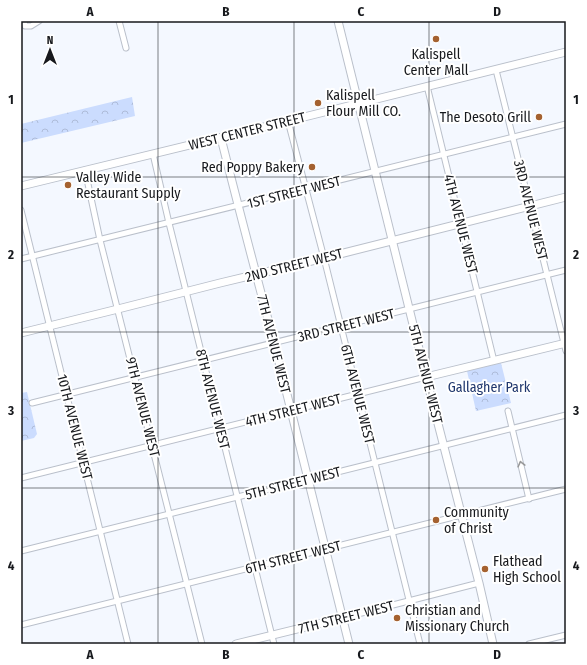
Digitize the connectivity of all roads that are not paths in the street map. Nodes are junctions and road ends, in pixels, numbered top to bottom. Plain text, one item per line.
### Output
1 (24, 21) edge
2 (39, 21) edge
3 (119, 21) edge
4 (338, 21) edge
5 (126, 48) dead end
6 (565, 55) edge
7 (496, 70) junction
8 (427, 86) junction
9 (358, 104) junction
10 (288, 121) junction
11 (566, 124) edge
12 (513, 137) junction
13 (221, 138) junction
14 (153, 154) junction
15 (444, 155) junction
16 (85, 170) junction
17 (376, 172) junction
18 (21, 186) edge
19 (306, 189) junction
20 (566, 197) edge
21 (238, 206) junction
22 (530, 206) junction
23 (21, 210) edge
24 (169, 223) junction
25 (461, 223) junction
26 (100, 240) junction
27 (392, 240) junction
28 (33, 256) junction
29 (324, 258) junction
30 (21, 259) edge
31 (566, 270) edge
32 (256, 274) junction
33 (547, 275) junction
34 (186, 292) junction
35 (478, 292) junction
36 (118, 309) junction
37 (410, 309) junction
38 (49, 326) junction
39 (341, 326) junction
40 (21, 333) edge
41 (274, 343) junction
42 (565, 346) edge
43 (203, 360) junction
44 (494, 361) junction
45 (135, 377) junction
46 (426, 378) junction
47 (67, 394) junction
48 (358, 394) junction
49 (32, 403) dead end
50 (291, 411) junction
51 (508, 411) dead end
52 (566, 415) edge
53 (220, 429) junction
54 (512, 429) junction
55 (153, 445) junction
56 (444, 446) junction
57 (84, 463) junction
58 (375, 463) junction
59 (21, 478) edge
60 (308, 480) junction
61 (565, 490) edge
62 (238, 497) junction
63 (529, 499) junction
64 (170, 514) junction
65 (461, 516) junction
66 (100, 531) junction
67 (393, 532) junction
68 (325, 549) junction
69 (21, 551) edge
70 (255, 567) junction
71 (188, 583) junction
72 (479, 584) junction
73 (118, 600) junction
74 (410, 600) junction
75 (342, 618) junction
76 (21, 625) edge
77 (272, 635) junction
78 (565, 636) edge
79 (566, 642) edge
80 (128, 644) edge
81 (202, 644) edge
82 (236, 644) edge
83 (274, 644) edge
84 (349, 644) edge
85 (420, 644) edge
86 (493, 644) edge
87 (529, 644) edge

1 - 2 street
3 - 5 street
4 - 9 street, 5TH AVENUE WEST
6 - 7 street, WEST CENTER STREET
7 - 8 street, WEST CENTER STREET
7 - 12 street, 3RD AVENUE WEST
8 - 9 street, WEST CENTER STREET
8 - 15 street, 4TH AVENUE WEST
9 - 10 street, WEST CENTER STREET
9 - 17 street, 5TH AVENUE WEST
10 - 13 street, WEST CENTER STREET
10 - 19 street, 6TH AVENUE WEST
11 - 12 street, 1ST STREET WEST
12 - 15 street, 1ST STREET WEST
12 - 22 street, 3RD AVENUE WEST
13 - 14 street, WEST CENTER STREET
13 - 21 street, 7TH AVENUE WEST
14 - 16 street, WEST CENTER STREET
14 - 24 street, 8TH AVENUE WEST
15 - 17 street, 1ST STREET WEST
15 - 25 street, 4TH AVENUE WEST
16 - 18 street, WEST CENTER STREET
16 - 26 street, 9TH AVENUE WEST
17 - 19 street, 1ST STREET WEST
17 - 27 street, 5TH AVENUE WEST
19 - 21 street, 1ST STREET WEST
19 - 29 street, 6TH AVENUE WEST
20 - 22 street, 2ND STREET WEST
21 - 24 street, 1ST STREET WEST
21 - 32 street, 7TH AVENUE WEST
22 - 25 street, 2ND STREET WEST
22 - 33 street, 3RD AVENUE WEST
23 - 28 street, 10TH AVENUE WEST
24 - 26 street, 1ST STREET WEST
24 - 34 street, 8TH AVENUE WEST
25 - 27 street, 2ND STREET WEST
25 - 35 street, 4TH AVENUE WEST
26 - 28 street, 1ST STREET WEST
26 - 36 street, 9TH AVENUE WEST
27 - 29 street, 2ND STREET WEST
27 - 37 street, 5TH AVENUE WEST
28 - 30 street, 1ST STREET WEST
28 - 38 street, 10TH AVENUE WEST
29 - 32 street, 2ND STREET WEST
29 - 39 street, 6TH AVENUE WEST
31 - 33 street, 3RD STREET WEST
32 - 34 street, 2ND STREET WEST
32 - 41 street, 7TH AVENUE WEST
33 - 35 street, 3RD STREET WEST
33 - 42 street, 3RD AVENUE WEST
34 - 36 street, 2ND STREET WEST
34 - 43 street, 8TH AVENUE WEST
35 - 37 street, 3RD STREET WEST
35 - 44 street, 4TH AVENUE WEST
36 - 38 street, 2ND STREET WEST
36 - 45 street, 9TH AVENUE WEST
37 - 39 street, 3RD STREET WEST
37 - 46 street, 5TH AVENUE WEST
38 - 40 street, 2ND STREET WEST
38 - 47 street, 10TH AVENUE WEST
39 - 41 street, 3RD STREET WEST
39 - 48 street, 6TH AVENUE WEST
41 - 43 street, 3RD STREET WEST
41 - 50 street, 7TH AVENUE WEST
42 - 44 street, 4TH STREET WEST
43 - 45 street, 3RD STREET WEST
43 - 53 street, 8TH AVENUE WEST
44 - 46 street, 4TH STREET WEST
45 - 47 street, 3RD STREET WEST
45 - 55 street, 9TH AVENUE WEST
46 - 48 street, 4TH STREET WEST
46 - 56 street, 5TH AVENUE WEST
47 - 49 street, 3RD STREET WEST
47 - 57 street, 10TH AVENUE WEST
48 - 50 street, 4TH STREET WEST
48 - 58 street, 6TH AVENUE WEST
50 - 53 street, 4TH STREET WEST
50 - 60 street, 7TH AVENUE WEST
51 - 54 street
52 - 54 street, 5TH STREET WEST
53 - 55 street, 4TH STREET WEST
53 - 62 street, 8TH AVENUE WEST
54 - 56 street, 5TH STREET WEST
63 -> 54 street
55 - 57 street, 4TH STREET WEST
55 - 64 street, 9TH AVENUE WEST
56 - 58 street, 5TH STREET WEST
56 - 65 street, 5TH AVENUE WEST
57 - 59 street, 4TH STREET WEST
57 - 66 street, 10TH AVENUE WEST
58 - 60 street, 5TH STREET WEST
58 - 67 street, 6TH AVENUE WEST
60 - 62 street, 5TH STREET WEST
60 - 68 street, 7TH AVENUE WEST
61 - 63 street, 6TH STREET WEST
62 - 64 street, 5TH STREET WEST
62 - 70 street, 8TH AVENUE WEST
63 - 65 street, 6TH STREET WEST
64 - 66 street, 5TH STREET WEST
64 - 71 street, 9TH AVENUE WEST
65 - 67 street, 6TH STREET WEST
65 - 72 street, 5TH AVENUE WEST
66 - 69 street, 5TH STREET WEST
66 - 73 street, 10TH AVENUE WEST
67 - 68 street, 6TH STREET WEST
67 - 74 street, 6TH AVENUE WEST
68 - 70 street, 6TH STREET WEST
68 - 75 street, 7TH AVENUE WEST
70 - 71 street, 6TH STREET WEST
70 - 77 street, 8TH AVENUE WEST
71 - 73 street, 6TH STREET WEST
71 - 81 street, 9TH AVENUE WEST
72 - 74 street, 7TH STREET WEST
72 - 86 street, 5TH AVENUE WEST
73 - 76 street, 6TH STREET WEST
73 - 80 street, 10TH AVENUE WEST
74 - 75 street, 7TH STREET WEST
74 - 85 street, 6TH AVENUE WEST
75 - 77 street, 7TH STREET WEST
75 - 84 street, 7TH AVENUE WEST
77 - 82 street, 7TH STREET WEST
77 - 83 street, 8TH AVENUE WEST
78 - 79 street
78 - 87 street

